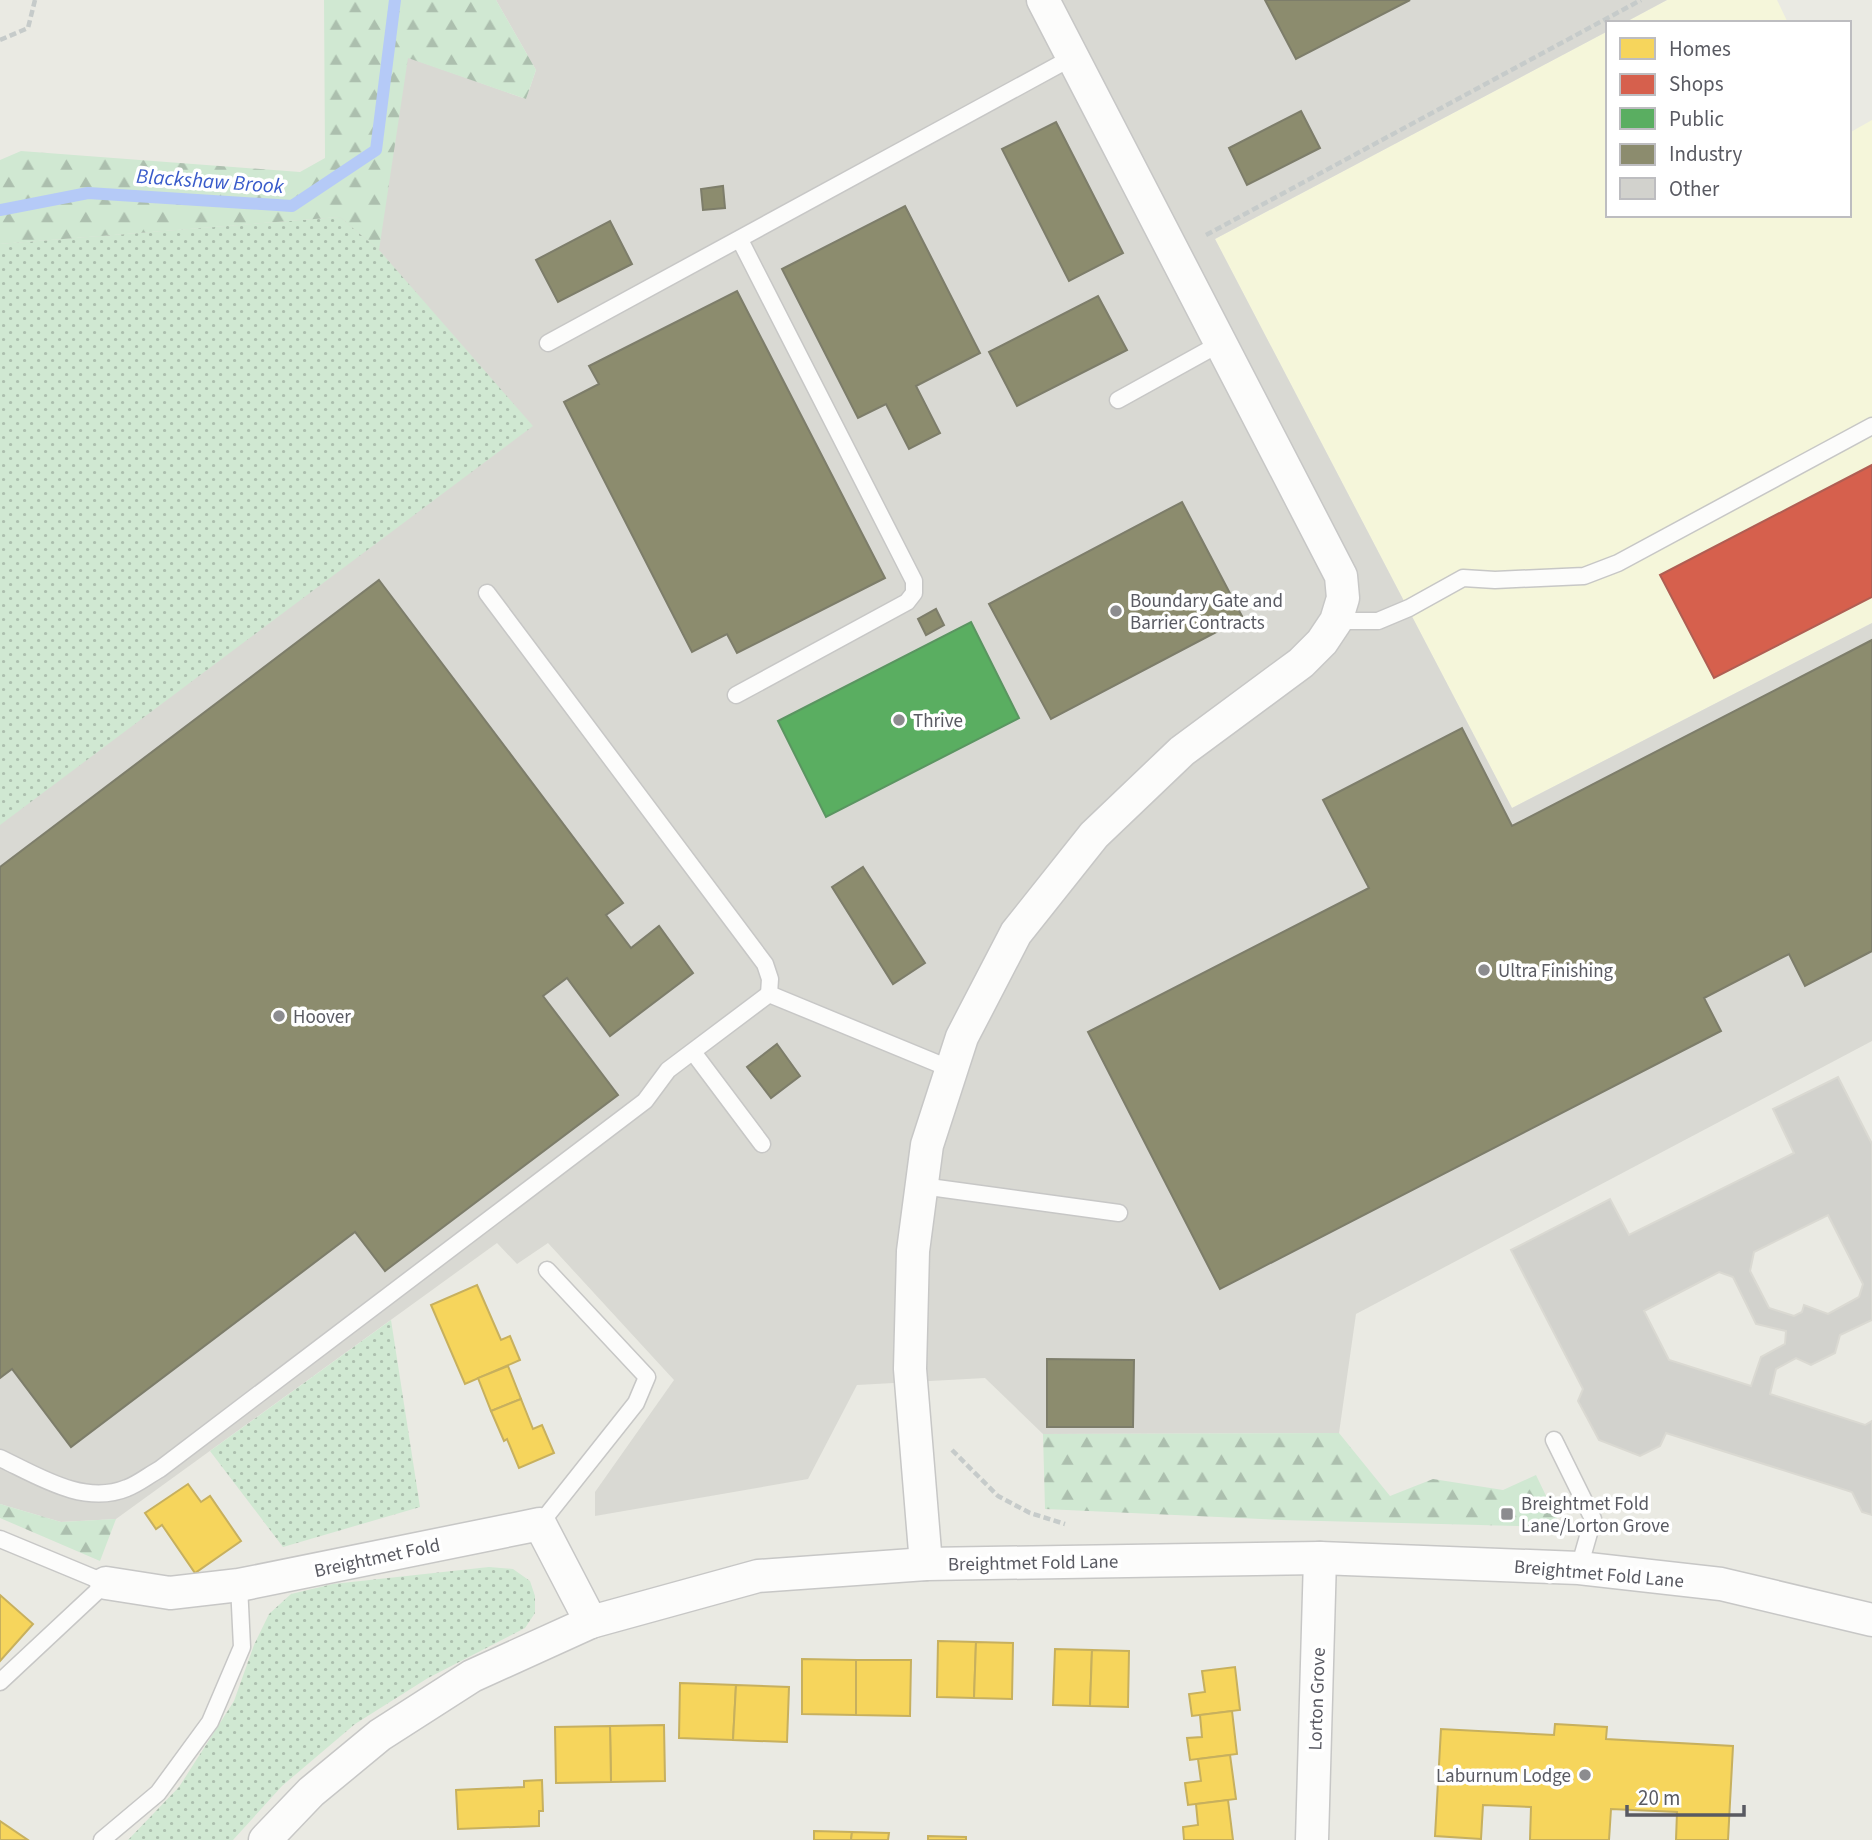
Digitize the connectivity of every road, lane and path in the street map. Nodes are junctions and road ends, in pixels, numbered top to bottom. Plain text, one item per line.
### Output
1 (35, 0) edge
2 (1043, 0) edge
3 (1642, 0) edge
4 (0, 40) edge
5 (1073, 57) junction
6 (740, 240) junction
7 (1174, 253) junction
8 (548, 343) dead end
9 (1221, 343) junction
10 (1118, 400) dead end
11 (1872, 426) edge
12 (487, 593) dead end
13 (1336, 621) junction
14 (736, 695) dead end
15 (769, 994) junction
16 (693, 1052) junction
17 (951, 1069) junction
18 (762, 1144) dead end
19 (922, 1186) junction
20 (1119, 1213) dead end
21 (547, 1270) dead end
22 (915, 1427) junction
23 (1554, 1440) dead end
24 (0, 1458) edge
25 (540, 1524) junction
26 (1066, 1524) dead end
27 (0, 1539) edge
28 (1320, 1558) junction
29 (926, 1564) junction
30 (1580, 1568) junction
31 (106, 1583) junction
32 (239, 1585) junction
33 (1872, 1620) edge
34 (591, 1622) junction
35 (0, 1682) edge
36 (102, 1840) edge
37 (265, 1840) edge
38 (1312, 1840) edge

1 - 4 path
2 - 5 street
3 - 7 path
5 - 6 lane
5 - 7 street
6 - 8 lane
6 - 14 lane
7 - 9 street
9 - 10 lane
9 - 13 street
11 - 13 lane
12 - 15 lane
13 - 17 street
15 - 16 lane
15 - 17 lane
16 - 18 lane
16 - 24 lane
17 - 19 street
19 - 20 lane
19 - 22 street
21 - 25 lane
22 - 26 path
22 - 29 street
23 - 30 lane
25 - 32 street, Breightmet Fold
25 - 34 street
27 - 31 lane
28 - 29 street, Breightmet Fold Lane
28 - 30 street, Breightmet Fold Lane
28 - 38 street, Lorton Grove
29 - 34 street, Breightmet Fold Lane
30 - 33 street, Breightmet Fold Lane
31 - 32 street, Breightmet Fold
31 - 35 lane
32 - 36 lane
34 - 37 street, Breightmet Fold Lane

